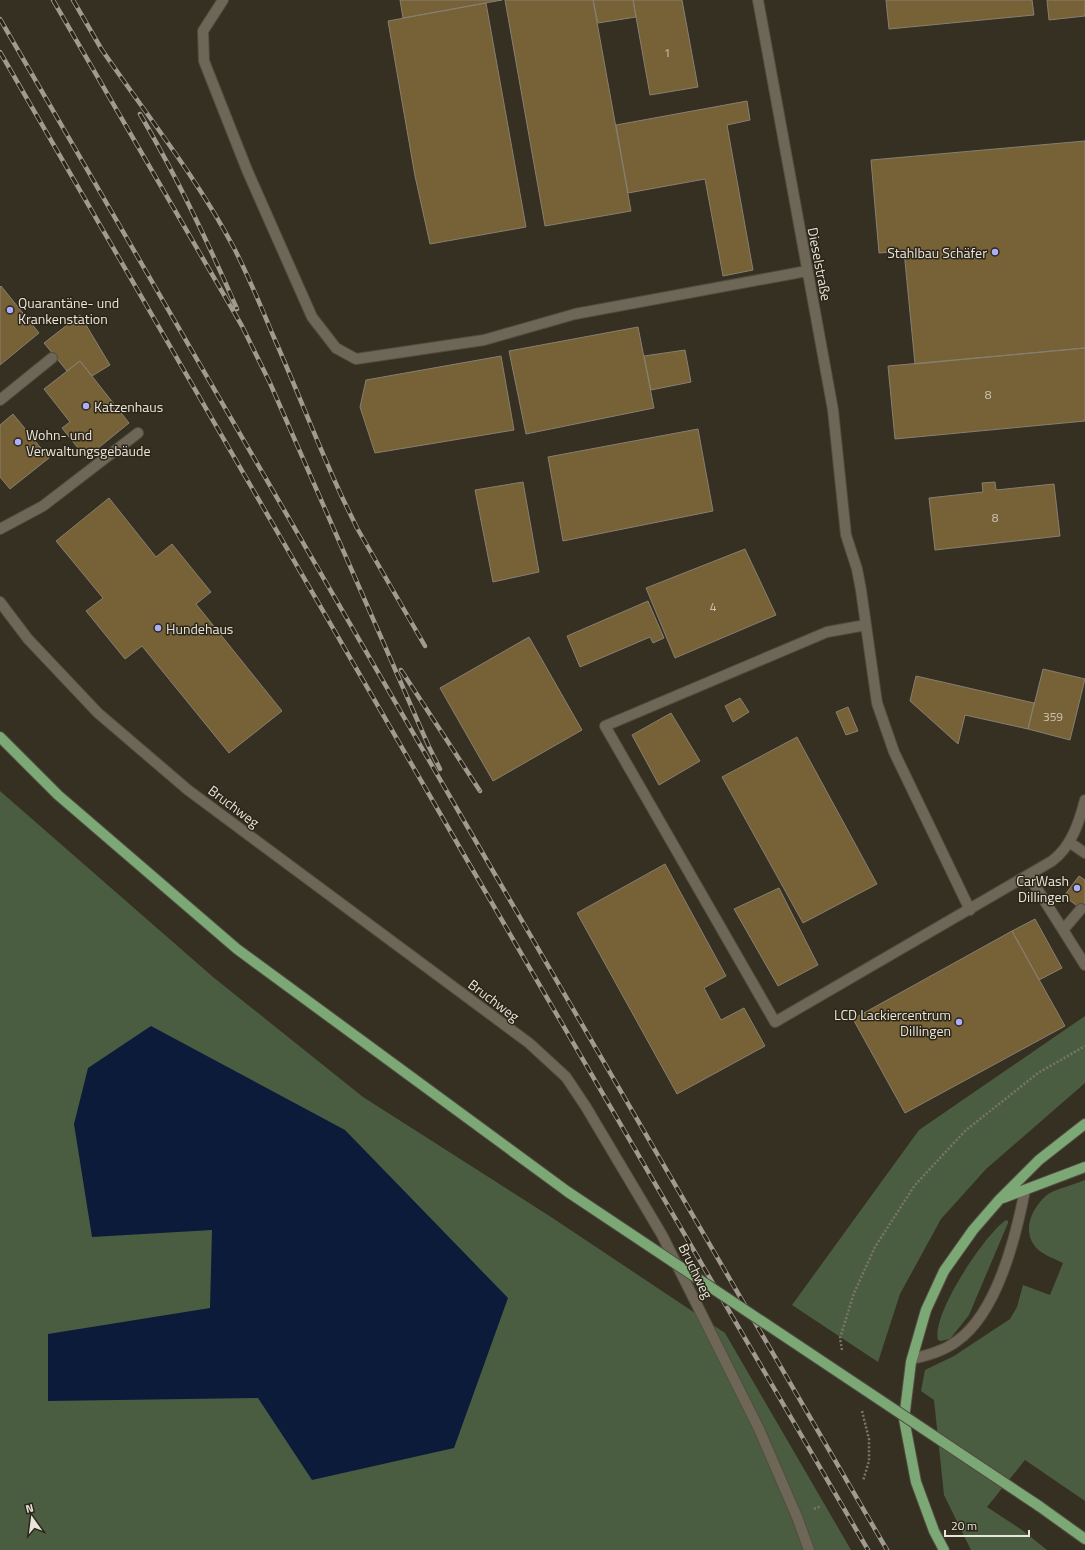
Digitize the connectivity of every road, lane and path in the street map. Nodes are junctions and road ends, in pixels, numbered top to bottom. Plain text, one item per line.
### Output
1 (223, 0) edge
2 (758, 0) edge
3 (807, 271) junction
4 (52, 358) dead end
5 (0, 400) edge
6 (138, 434) dead end
7 (0, 529) edge
8 (0, 602) edge
9 (866, 625) junction
10 (0, 737) edge
11 (1085, 800) edge
12 (1069, 842) junction
13 (1085, 854) edge
14 (1029, 876) junction
15 (1081, 909) dead end
16 (970, 910) junction
17 (1063, 930) junction
18 (1085, 965) edge
19 (1085, 1046) edge
20 (1085, 1124) edge
21 (1085, 1167) edge
22 (1025, 1190) junction
23 (999, 1200) junction
24 (842, 1352) dead end
25 (912, 1359) junction
26 (862, 1410) dead end
27 (863, 1481) dead end
28 (1085, 1539) edge
29 (809, 1550) edge
30 (944, 1550) edge

1 - 3 street
2 - 3 street, Dieselstraße
3 - 9 street, Dieselstraße
4 - 5 street
6 - 7 street
8 - 29 street, Bruchweg
9 - 16 street, Dieselstraße
9 - 16 street
10 - 28 main road, bridge
11 - 12 street
12 - 13 street
12 - 14 street
14 - 16 street
14 - 17 street
15 - 17 street
17 - 18 street
19 - 24 path
20 - 23 main road
21 - 22 main road
22 - 23 main road
22 - 25 street
23 - 25 main road
25 - 30 main road
26 - 27 path

